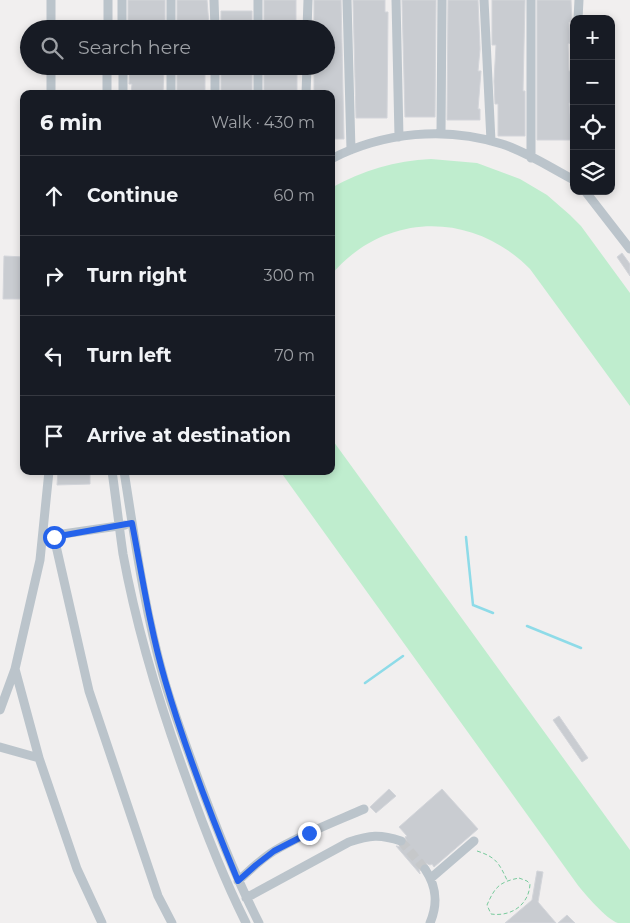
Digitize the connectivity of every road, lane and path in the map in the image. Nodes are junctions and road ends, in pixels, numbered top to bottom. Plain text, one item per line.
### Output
1 (51, 0) edge
2 (108, 0) edge
3 (122, 0) edge
4 (172, 0) edge
5 (214, 0) edge
6 (258, 0) edge
7 (308, 0) edge
8 (347, 0) edge
9 (396, 0) edge
10 (442, 0) edge
11 (484, 0) edge
12 (531, 0) edge
13 (579, 0) edge
14 (578, 15) edge
15 (51, 20) edge
16 (108, 20) edge
17 (122, 20) edge
18 (171, 20) edge
19 (215, 20) edge
20 (258, 20) edge
21 (307, 20) edge
22 (51, 75) edge
23 (108, 75) edge
24 (122, 75) edge
25 (171, 75) edge
26 (215, 75) edge
27 (258, 75) edge
28 (307, 75) edge
29 (51, 90) edge
30 (107, 90) edge
31 (123, 90) edge
32 (171, 90) edge
33 (215, 90) edge
34 (258, 90) edge
35 (306, 90) edge
36 (441, 134) junction
37 (399, 137) junction
38 (491, 141) junction
39 (351, 150) junction
40 (335, 157) edge
41 (531, 158) junction
42 (570, 178) edge
43 (588, 195) edge
44 (630, 249) edge
45 (49, 475) edge
46 (113, 475) edge
47 (125, 475) edge
48 (132, 523) junction
49 (120, 526) junction
50 (43, 536) junction
51 (54, 537) junction
52 (15, 669) junction
53 (0, 710) edge
54 (0, 747) edge
55 (40, 758) junction
56 (364, 809) dead end
57 (401, 841) tunnel mouth
58 (474, 841) dead end
59 (465, 849) junction
60 (425, 869) tunnel mouth
61 (431, 878) junction
62 (507, 880) junction
63 (238, 881) junction
64 (246, 898) junction
65 (102, 923) edge
66 (172, 923) edge
67 (246, 923) edge
68 (259, 923) edge
69 (430, 923) edge

1 - 15 street
2 - 16 street
3 - 17 street
4 - 18 street
5 - 19 street
6 - 20 street
7 - 21 street
8 - 39 street
9 - 37 street
10 - 36 street
11 - 38 street
12 - 41 street
13 - 14 street
22 - 29 street
23 - 30 street
24 - 31 street
25 - 32 street
26 - 33 street
27 - 34 street
28 - 35 street
36 - 37 street
36 - 38 street
37 - 39 street
38 - 41 street
39 - 40 street
41 - 42 street
43 - 44 street
45 - 50 street
46 - 49 street
47 - 48 street
48 - 49 street
48 - 63 street
49 - 51 street
49 - 67 street
50 - 51 street
50 - 52 street
51 - 66 street
52 - 53 street
52 - 55 street
54 - 55 street
55 - 65 street
56 - 63 street
57 - 64 street
58 - 59 street
59 - 61 street
59 - 62 path
60 - 61 street
61 - 69 street
62 - 62 path
63 - 64 street
64 - 68 street

